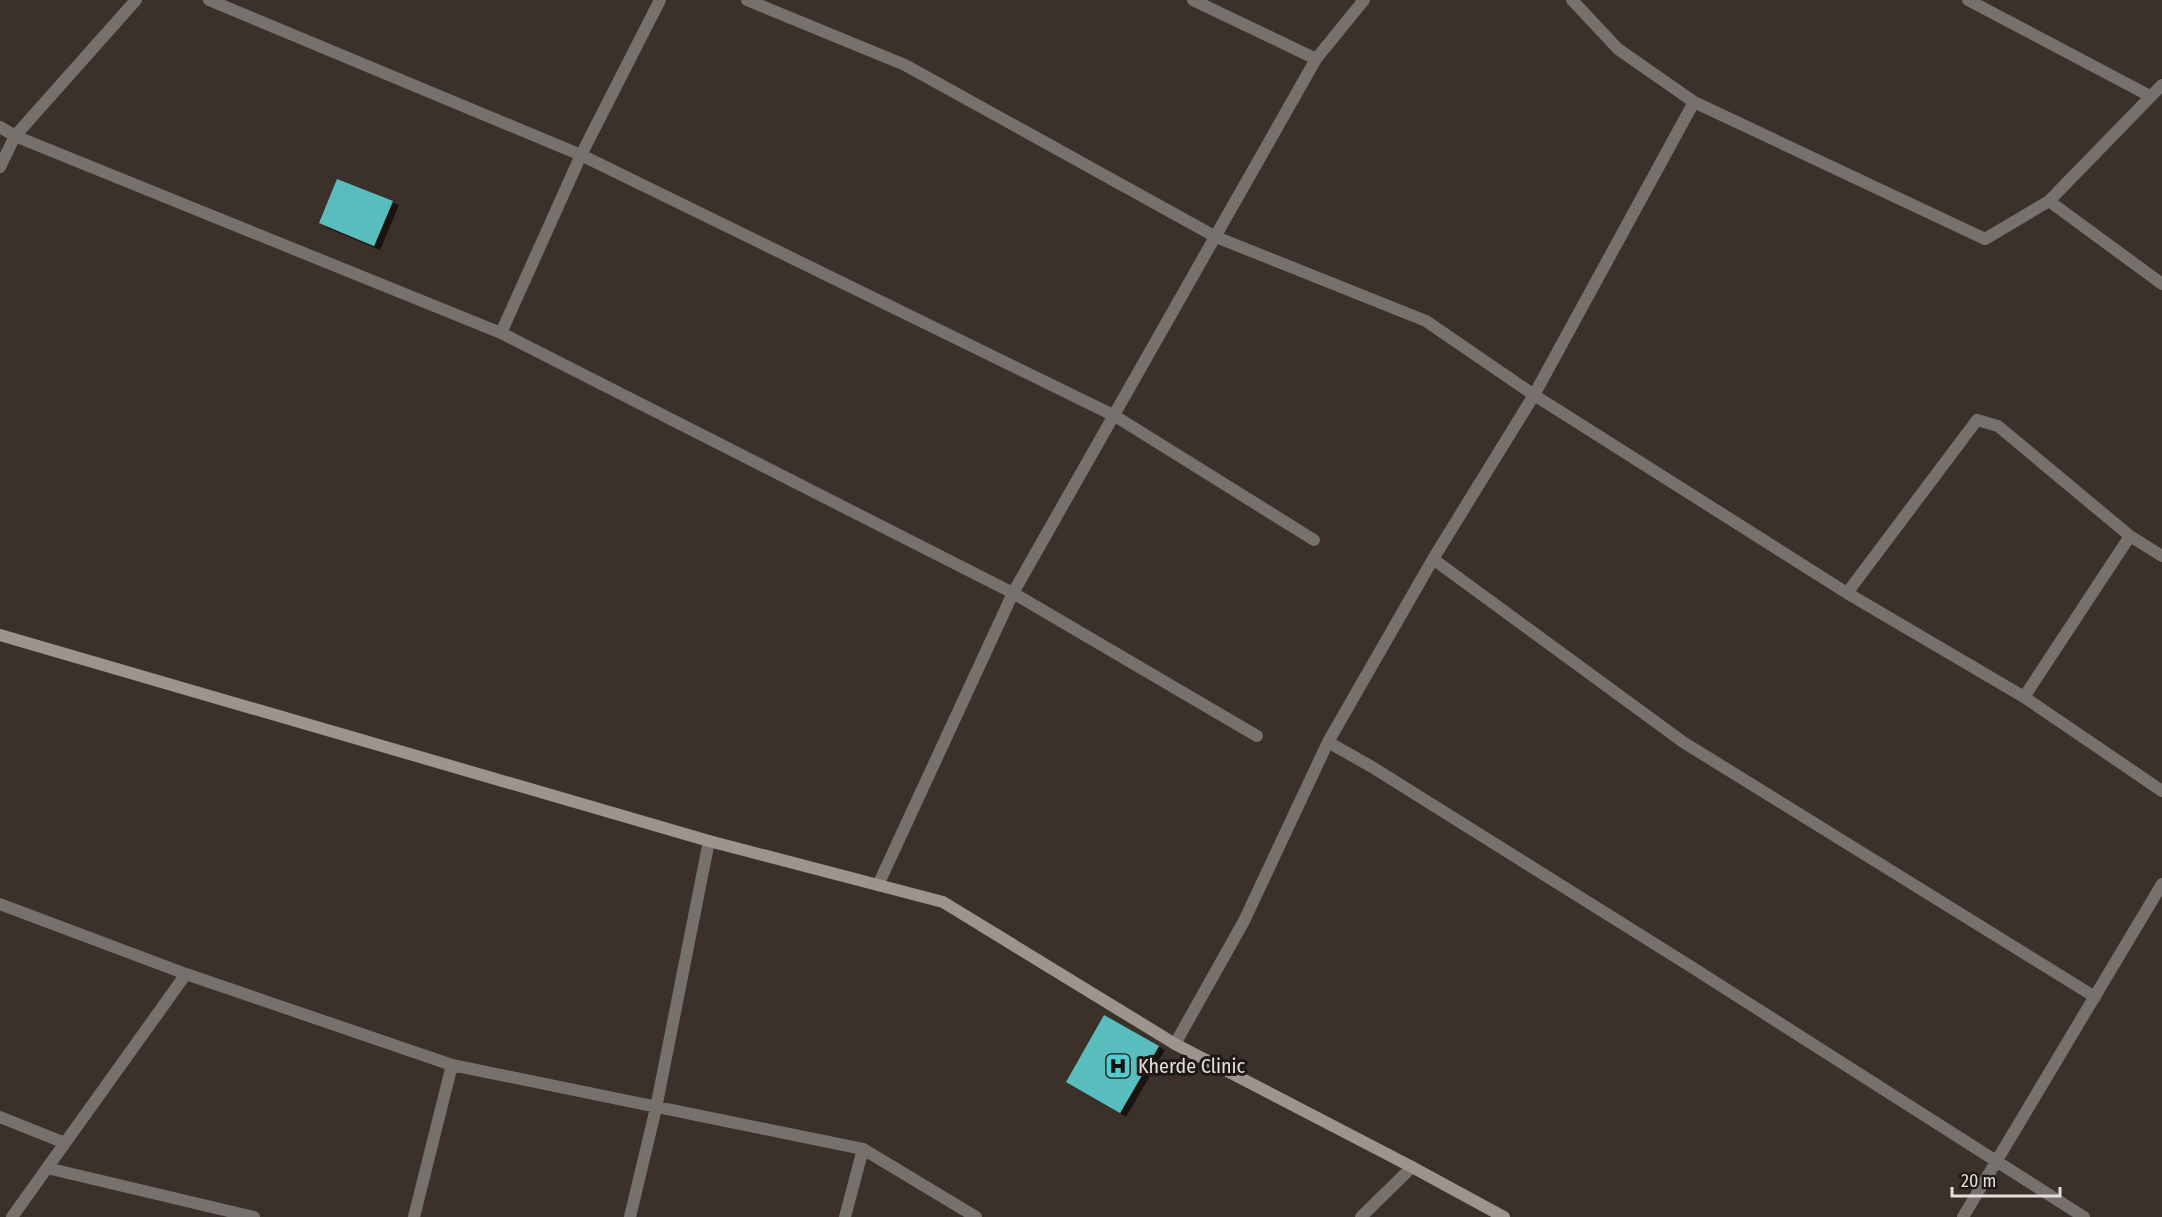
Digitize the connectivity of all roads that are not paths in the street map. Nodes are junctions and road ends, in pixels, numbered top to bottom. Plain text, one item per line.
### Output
1 (136, 0) edge
2 (209, 0) edge
3 (660, 0) edge
4 (747, 0) edge
5 (1193, 0) edge
6 (1364, 0) edge
7 (1572, 0) edge
8 (1968, 0) edge
9 (1316, 59) junction
10 (2162, 85) edge
11 (2150, 96) junction
12 (1694, 102) junction
13 (0, 127) edge
14 (15, 136) junction
15 (581, 154) junction
16 (0, 167) edge
17 (2049, 201) junction
18 (1216, 237) junction
19 (2162, 284) edge
20 (501, 333) junction
21 (1534, 395) junction
22 (1114, 416) junction
23 (2130, 536) junction
24 (1314, 540) dead end
25 (2162, 556) edge
26 (1434, 559) junction
27 (1013, 593) junction
28 (1847, 593) junction
29 (0, 635) edge
30 (2024, 697) junction
31 (1257, 736) dead end
32 (1328, 742) junction
33 (2162, 791) edge
34 (709, 841) junction
35 (2162, 884) edge
36 (878, 885) junction
37 (0, 904) edge
38 (186, 974) junction
39 (2095, 997) junction
40 (1175, 1044) junction
41 (452, 1065) junction
42 (656, 1108) junction
43 (0, 1117) edge
44 (65, 1143) junction
45 (863, 1149) junction
46 (1997, 1162) junction
47 (1412, 1167) junction
48 (47, 1168) junction
49 (12, 1217) edge
50 (254, 1217) edge
51 (414, 1217) edge
52 (630, 1217) edge
53 (845, 1217) edge
54 (976, 1217) edge
55 (1361, 1217) edge
56 (1504, 1217) edge
57 (1963, 1217) edge
58 (2084, 1217) edge

1 - 14 street
2 - 15 street
3 - 15 street
4 - 18 street
5 - 9 street
6 - 9 street
7 - 12 street
8 - 11 street
9 - 18 street
10 - 11 street
11 - 17 street
12 - 17 street
12 - 21 street
13 - 14 street
14 - 16 street
14 - 20 street
15 - 20 street
15 - 22 street
17 - 19 street
18 - 21 street
18 - 22 street
20 - 27 street
21 - 26 street
21 - 28 street
22 - 24 street
22 - 27 street
23 - 25 street
23 - 28 street
23 - 30 street
26 - 32 street
26 - 39 street
27 - 31 street
27 - 36 street
28 - 30 street
29 - 34 main road
30 - 33 street
32 - 40 street
32 - 46 street
34 - 36 main road
34 - 42 street
35 - 39 street
36 - 40 main road
37 - 38 street
38 - 41 street
38 - 44 street
39 - 46 street
40 - 47 main road
41 - 42 street
41 - 51 street
42 - 45 street
42 - 52 street
43 - 44 street
44 - 48 street
45 - 53 street
45 - 54 street
46 - 57 street
46 - 58 street
47 - 55 street
47 - 56 main road
48 - 49 street
48 - 50 street

